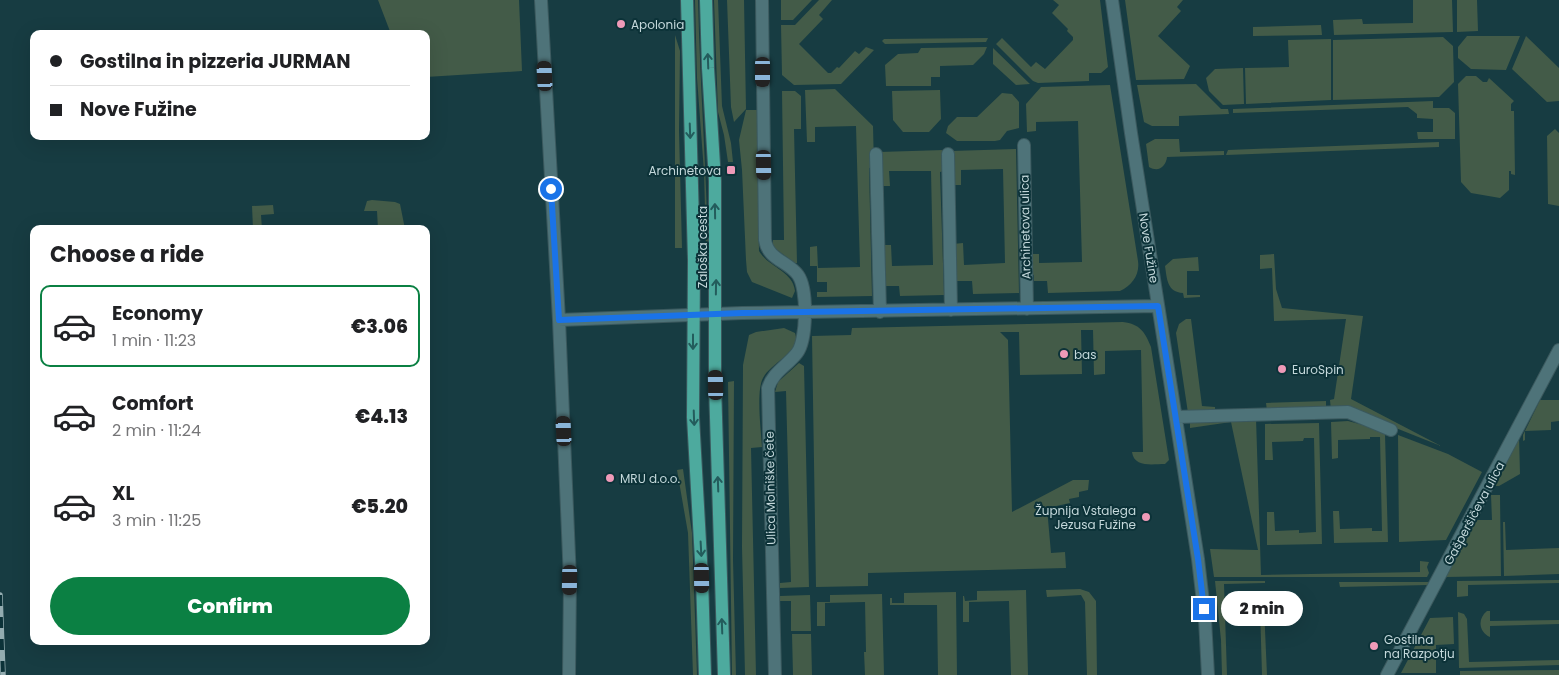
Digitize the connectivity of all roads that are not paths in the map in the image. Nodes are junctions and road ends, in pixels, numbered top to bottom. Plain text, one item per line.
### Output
1 (541, 0) edge
2 (686, 0) edge
3 (706, 0) edge
4 (762, 0) edge
5 (1112, 0) edge
6 (1024, 145) dead end
7 (876, 154) dead end
8 (948, 154) dead end
9 (1158, 306) junction
10 (1027, 309) junction
11 (951, 310) junction
12 (880, 312) junction
13 (804, 313) junction
14 (715, 314) junction
15 (693, 315) junction
16 (559, 320) junction
17 (1559, 350) edge
18 (1176, 417) junction
19 (1391, 430) dead end
20 (569, 675) edge
21 (705, 675) edge
22 (724, 675) edge
23 (775, 675) edge
24 (1208, 675) edge
25 (1387, 675) edge

1 - 16 street
2 -> 15 main road, Zaloška cesta
14 -> 3 main road, Zaloška cesta
4 - 13 street
5 - 9 street, Nove Fužine
6 - 10 street, Archinetova ulica
7 - 12 street
8 - 11 street
9 - 10 street
9 - 18 street, Nove Fužine
10 - 11 street
11 - 12 street
12 - 13 street
13 - 14 street
13 - 23 street, Ulica Molniške čete
14 - 15 street
22 -> 14 main road, Zaloška cesta
15 - 16 street
15 -> 21 main road, Zaloška cesta
16 - 20 street
17 - 25 street, Gašperšičeva ulica
18 - 19 street
18 - 24 street, Nove Fužine

